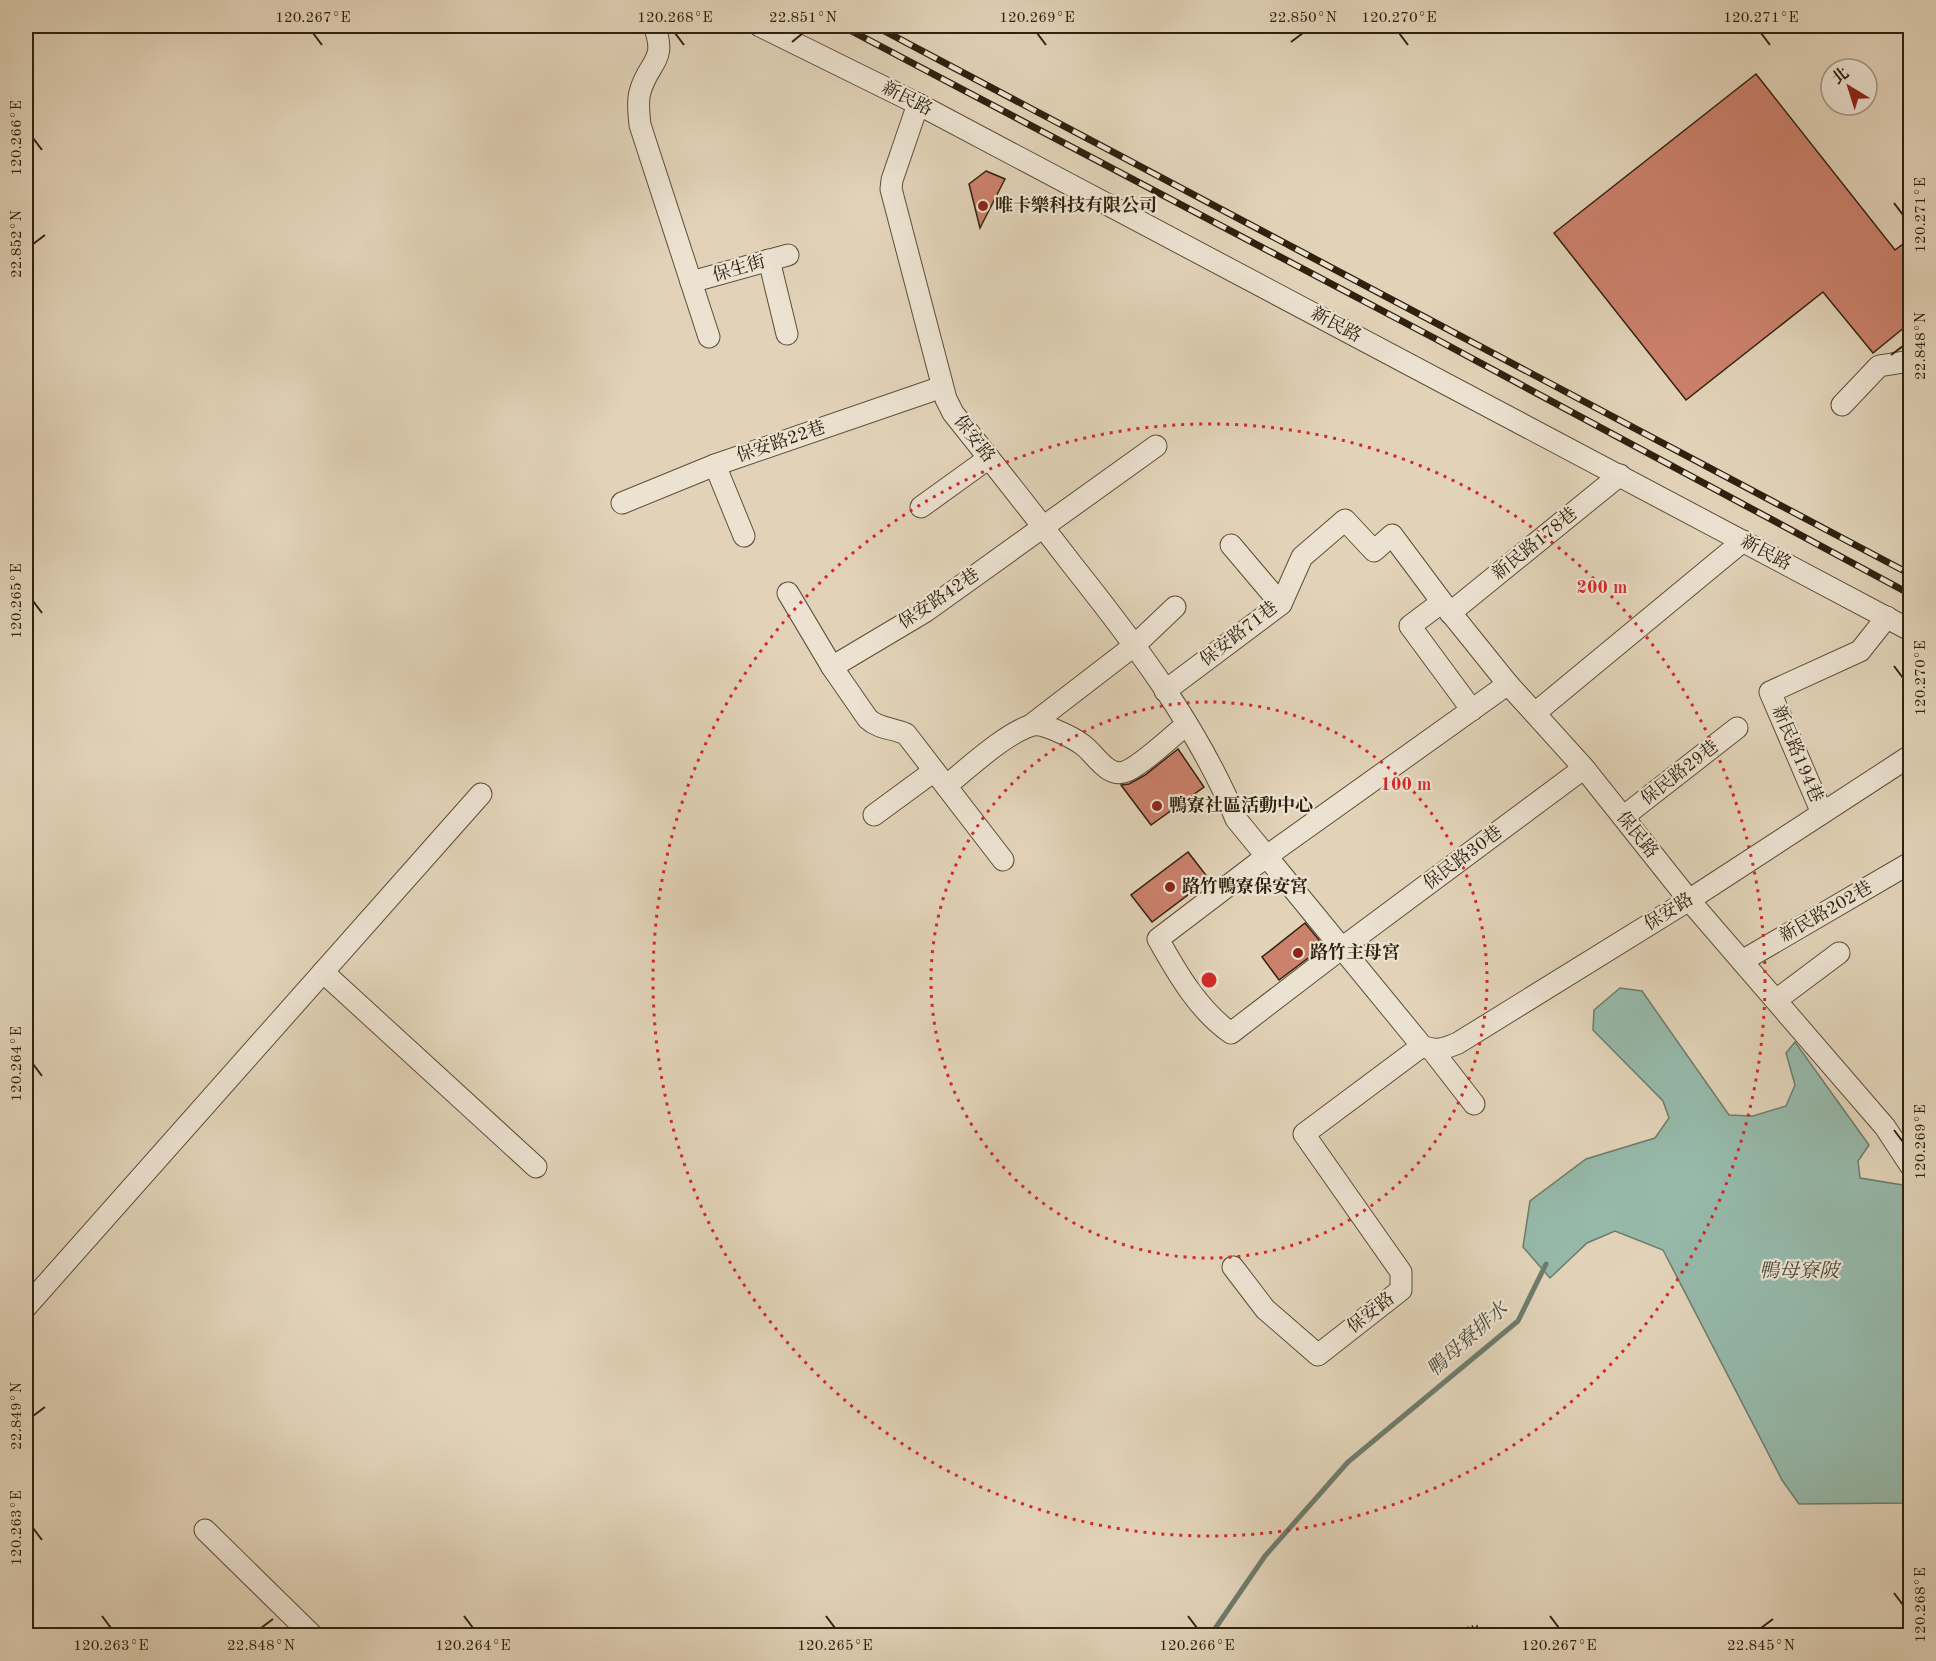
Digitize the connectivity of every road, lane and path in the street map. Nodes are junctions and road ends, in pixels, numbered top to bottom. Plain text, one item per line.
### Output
1 (654, 26) edge
2 (760, 26) edge
3 (918, 104) junction
4 (691, 282) junction
5 (787, 334) dead end
6 (709, 338) dead end
7 (1911, 361) edge
8 (942, 387) junction
9 (1842, 405) dead end
10 (1156, 446) dead end
11 (989, 458) junction
12 (715, 465) junction
13 (1620, 476) junction
14 (622, 503) dead end
15 (921, 507) dead end
16 (1043, 527) junction
17 (744, 536) dead end
18 (1743, 541) junction
19 (1231, 544) dead end
20 (788, 593) dead end
21 (1281, 604) junction
22 (1175, 607) dead end
23 (1446, 608) junction
24 (1887, 617) junction
25 (1911, 630) edge
26 (1135, 645) junction
27 (832, 667) junction
28 (1508, 684) junction
29 (1165, 691) junction
30 (1472, 710) junction
31 (1535, 713) junction
32 (1031, 725) junction
33 (1186, 725) junction
34 (1737, 728) dead end
35 (1911, 756) edge
36 (1584, 768) junction
37 (940, 778) junction
38 (481, 794) dead end
39 (1822, 813) junction
40 (874, 815) dead end
41 (1623, 817) junction
42 (1267, 856) junction
43 (1003, 860) dead end
44 (1911, 863) edge
45 (1689, 900) junction
46 (1342, 948) junction
47 (1839, 953) dead end
48 (1742, 961) junction
49 (323, 972) junction
50 (1776, 1000) junction
51 (1427, 1048) junction
52 (1474, 1104) dead end
53 (1911, 1166) edge
54 (536, 1167) dead end
55 (1233, 1267) dead end
56 (26, 1307) edge
57 (205, 1530) dead end
58 (313, 1635) edge
59 (1437, 1635) edge
60 (1492, 1635) edge

1 - 4 street
2 - 3 street, 新民路
3 - 8 street, 保安路
3 - 13 street, 新民路
4 - 5 street, 保生街
4 - 6 street
7 - 9 street
8 - 11 street, 保安路
8 - 12 street, 保安路22巷
10 - 16 street, 保安路42巷
11 - 15 street
11 - 16 street, 保安路
12 - 14 street, 保安路22巷
12 - 17 street
13 - 18 street, 新民路
13 - 23 street, 新民路178巷
16 - 26 street, 保安路
16 - 27 street, 保安路42巷
18 - 24 street, 新民路
18 - 31 street
19 - 21 street
20 - 27 street
21 - 23 street, 保安路71巷
21 - 29 street, 保安路71巷
22 - 26 street
23 - 28 street
23 - 30 street, 新民路178巷
24 - 25 street, 新民路
24 - 39 street, 新民路194巷
26 - 29 street, 保安路
26 - 32 street
27 - 37 street
28 - 30 street
28 - 31 street
29 - 33 street, 保安路
30 - 42 street
31 - 36 street, 保民路
32 - 33 street
32 - 37 street
33 - 42 street, 保安路
34 - 41 street, 保民路29巷
35 - 39 street, 保安路
36 - 41 street, 保民路
36 - 46 street, 保民路30巷
37 - 40 street
37 - 43 street
38 - 49 street
39 - 45 street, 保安路
41 - 45 street, 保民路
42 - 46 street, 保安路
42 - 46 street
44 - 48 street, 新民路202巷
45 - 48 street, 保民路
45 - 51 street, 保安路
46 - 51 street, 保安路
47 - 50 street
48 - 50 street, 保民路
49 - 54 street
49 - 56 street
50 - 53 street, 保民路
51 - 52 street
51 - 55 street, 保安路
57 - 58 street
59 - 60 path

